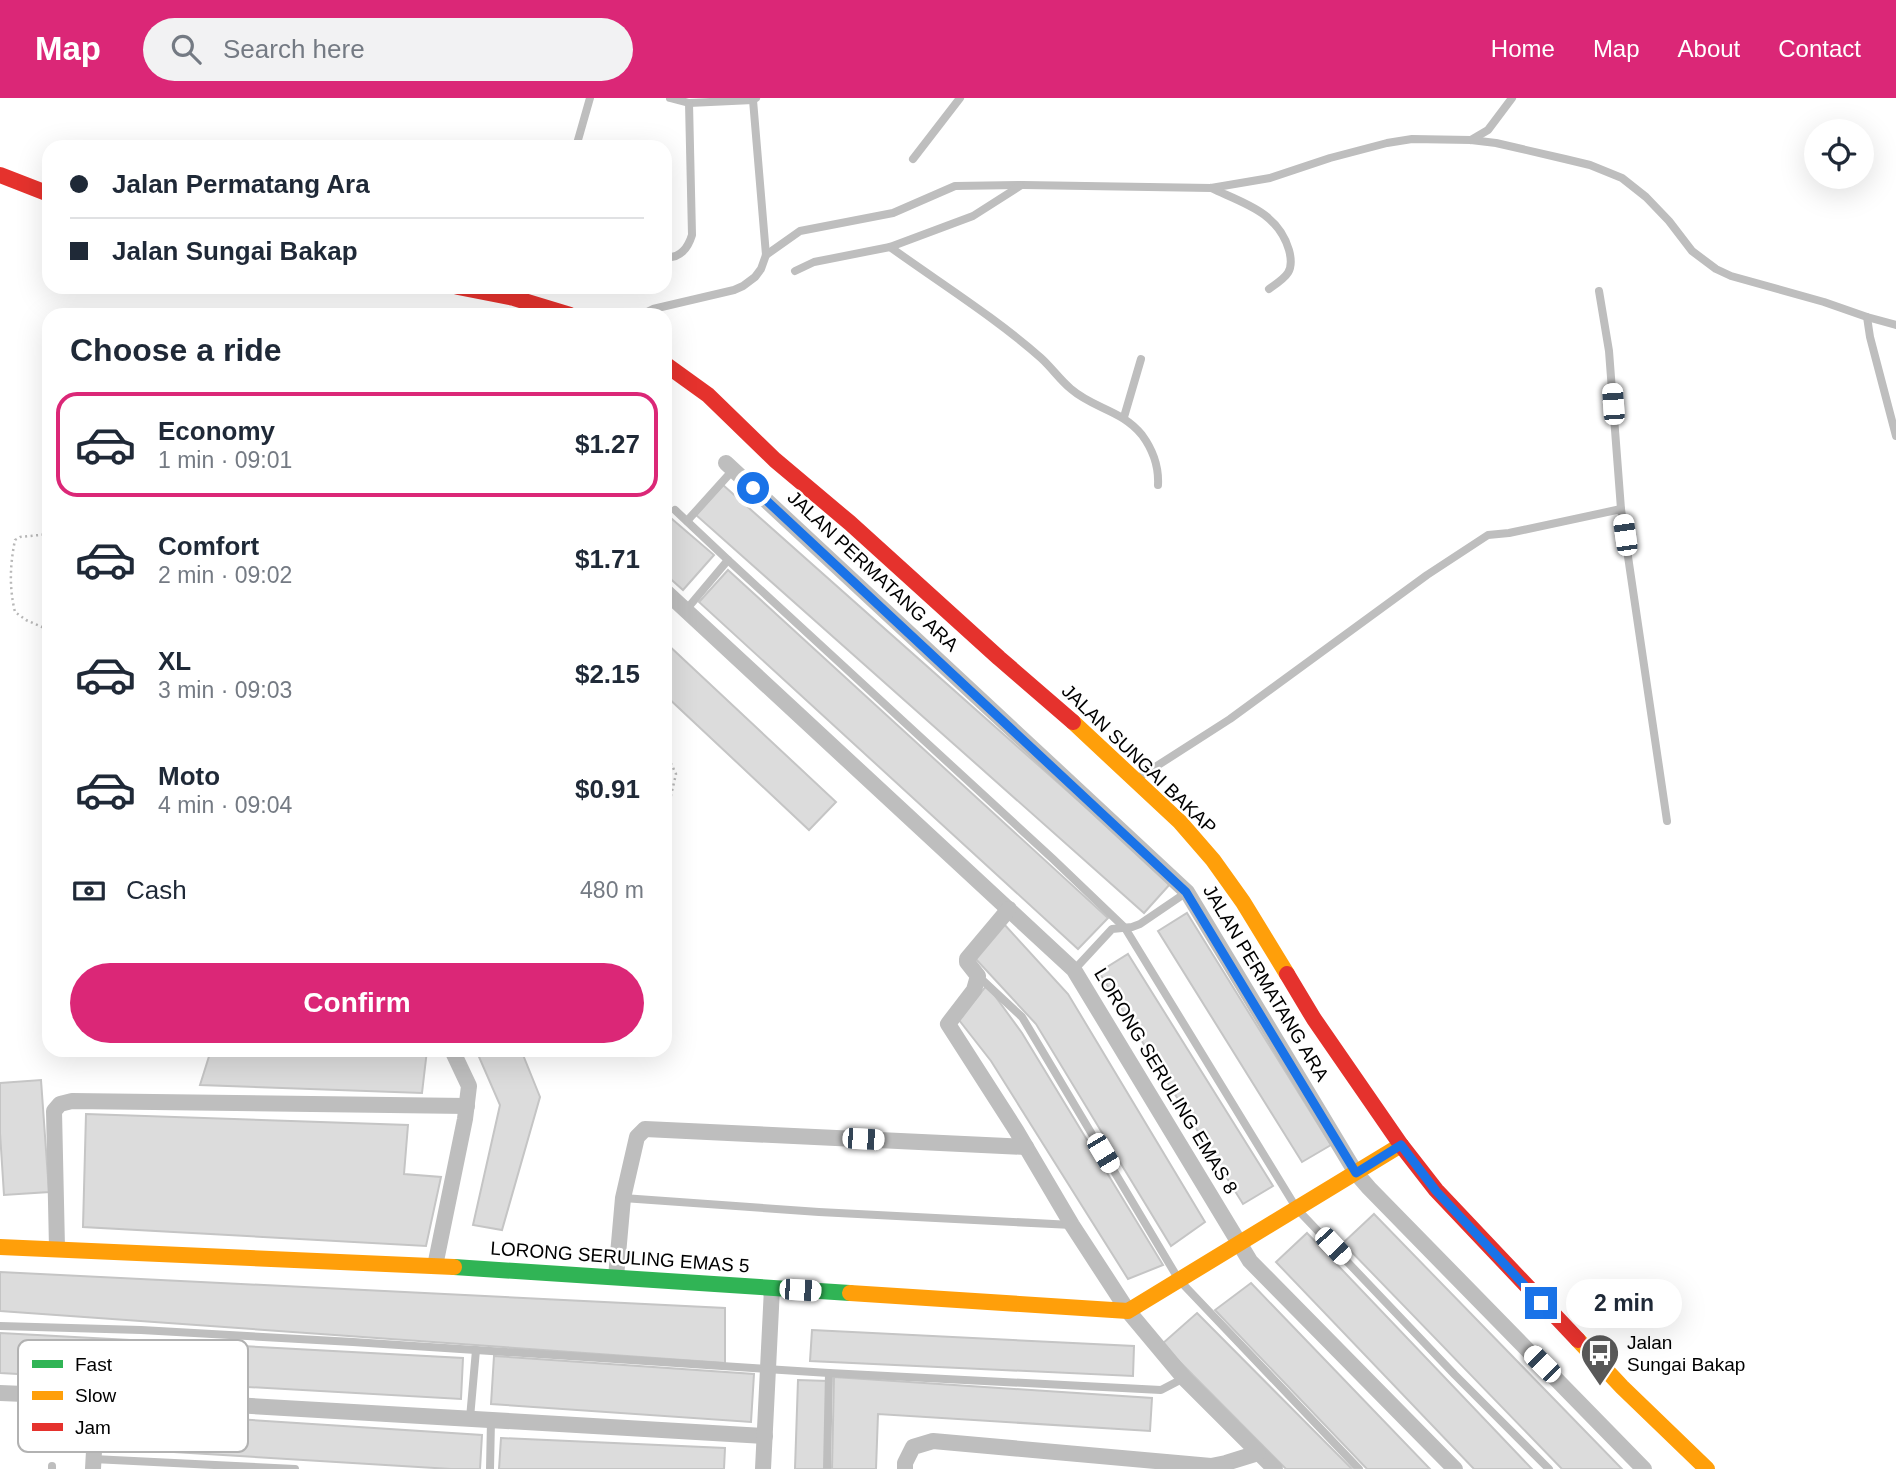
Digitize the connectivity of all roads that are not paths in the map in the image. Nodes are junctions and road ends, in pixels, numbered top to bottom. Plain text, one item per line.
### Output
1 (590, 98) edge
2 (670, 98) edge
3 (960, 98) edge
4 (1512, 98) edge
5 (754, 99) edge
6 (689, 103) junction
7 (578, 140) edge
8 (1471, 140) junction
9 (914, 159) dead end
10 (0, 175) edge
11 (1023, 185) junction
12 (1211, 188) junction
13 (42, 191) edge
14 (890, 247) junction
15 (765, 255) junction
16 (672, 258) edge
17 (796, 271) dead end
18 (1269, 289) dead end
19 (1599, 290) dead end
20 (501, 294) edge
21 (551, 308) edge
22 (657, 308) edge
23 (1867, 317) junction
24 (1896, 326) edge
25 (1141, 359) dead end
26 (672, 369) edge
27 (1124, 417) junction
28 (1896, 436) edge
29 (730, 467) joint
30 (1158, 485) dead end
31 (1621, 509) junction
32 (675, 510) dead end
33 (687, 522) junction
34 (728, 560) junction
35 (672, 598) edge
36 (685, 610) junction
37 (1136, 780) junction
38 (1667, 821) dead end
39 (1186, 892) junction
40 (1009, 909) junction
41 (1125, 928) junction
42 (1074, 970) junction
43 (978, 976) junction
44 (455, 1057) edge
45 (467, 1106) junction
46 (1401, 1145) junction
47 (1026, 1147) junction
48 (1356, 1173) junction
49 (623, 1198) junction
50 (1297, 1209) junction
51 (1072, 1225) junction
52 (1240, 1243) junction
53 (0, 1247) edge
54 (57, 1248) junction
55 (435, 1266) junction
56 (617, 1277) junction
57 (1179, 1280) junction
58 (772, 1288) junction
59 (1128, 1311) junction
60 (0, 1326) edge
61 (476, 1350) junction
62 (768, 1370) junction
63 (829, 1373) junction
64 (1184, 1378) junction
65 (0, 1393) edge
66 (18, 1394) edge
67 (248, 1406) edge
68 (470, 1418) junction
69 (491, 1420) junction
70 (765, 1436) junction
71 (1268, 1463) edge
72 (93, 1464) edge
73 (295, 1469) edge
74 (490, 1469) edge
75 (763, 1469) edge
76 (827, 1469) edge
77 (905, 1469) edge
78 (1359, 1469) edge
79 (1455, 1469) edge
80 (1549, 1469) edge
81 (1644, 1469) edge
82 (1707, 1469) edge

1 - 7 lane
2 - 6 lane
3 - 9 lane
4 - 8 lane
5 - 6 lane
5 - 15 lane
6 - 16 lane
8 - 12 lane
8 - 23 lane
10 - 13 main road
11 - 12 lane
11 - 14 lane
11 - 15 lane
12 - 18 lane
14 - 17 lane
14 - 27 lane
15 - 22 lane
19 - 31 lane
20 - 21 main road
23 - 24 lane
23 - 28 lane
25 - 27 lane
26 - 37 main road, JALAN SUNGAI BAKAP
27 - 30 lane
29 - 33 lane
29 - 39 street, JALAN PERMATANG ARA
31 - 37 lane
31 - 38 lane
32 - 33 lane
33 - 34 lane
34 - 36 lane
34 - 41 lane
35 - 36 street, LORONG SERULING EMAS 8
36 - 40 street, LORONG SERULING EMAS 8
37 - 46 main road, JALAN SUNGAI BAKAP
39 - 41 lane
39 - 48 street, JALAN PERMATANG ARA
40 - 42 street, LORONG SERULING EMAS 8
40 - 43 street
41 - 42 lane
41 - 50 lane
42 - 52 street, LORONG SERULING EMAS 8
43 - 47 street
43 - 57 lane
44 - 45 street
45 - 54 street
45 - 55 street
46 - 48 main road
46 - 82 main road, JALAN SUNGAI BAKAP
47 - 49 street
47 - 51 street
48 - 50 main road
48 - 81 street, JALAN PERMATANG ARA
49 - 51 lane
49 - 56 street
50 - 52 main road
50 - 80 lane
51 - 59 street
52 - 57 main road
52 - 79 street, LORONG SERULING EMAS 8
53 - 54 main road, LORONG SERULING EMAS 5
54 - 55 main road, LORONG SERULING EMAS 5
55 - 56 main road, LORONG SERULING EMAS 5
56 - 58 main road, LORONG SERULING EMAS 5
57 - 59 main road
57 - 78 lane
58 - 59 main road, LORONG SERULING EMAS 5
58 - 62 street
59 - 64 street
60 - 61 lane
61 - 62 lane
61 - 68 lane
62 - 63 lane
62 - 70 street
63 - 64 lane
63 - 76 lane
64 - 71 street
65 - 66 street
67 - 68 street
68 - 69 street
69 - 70 street
69 - 74 lane
70 - 75 street
71 - 77 street
72 - 73 lane

